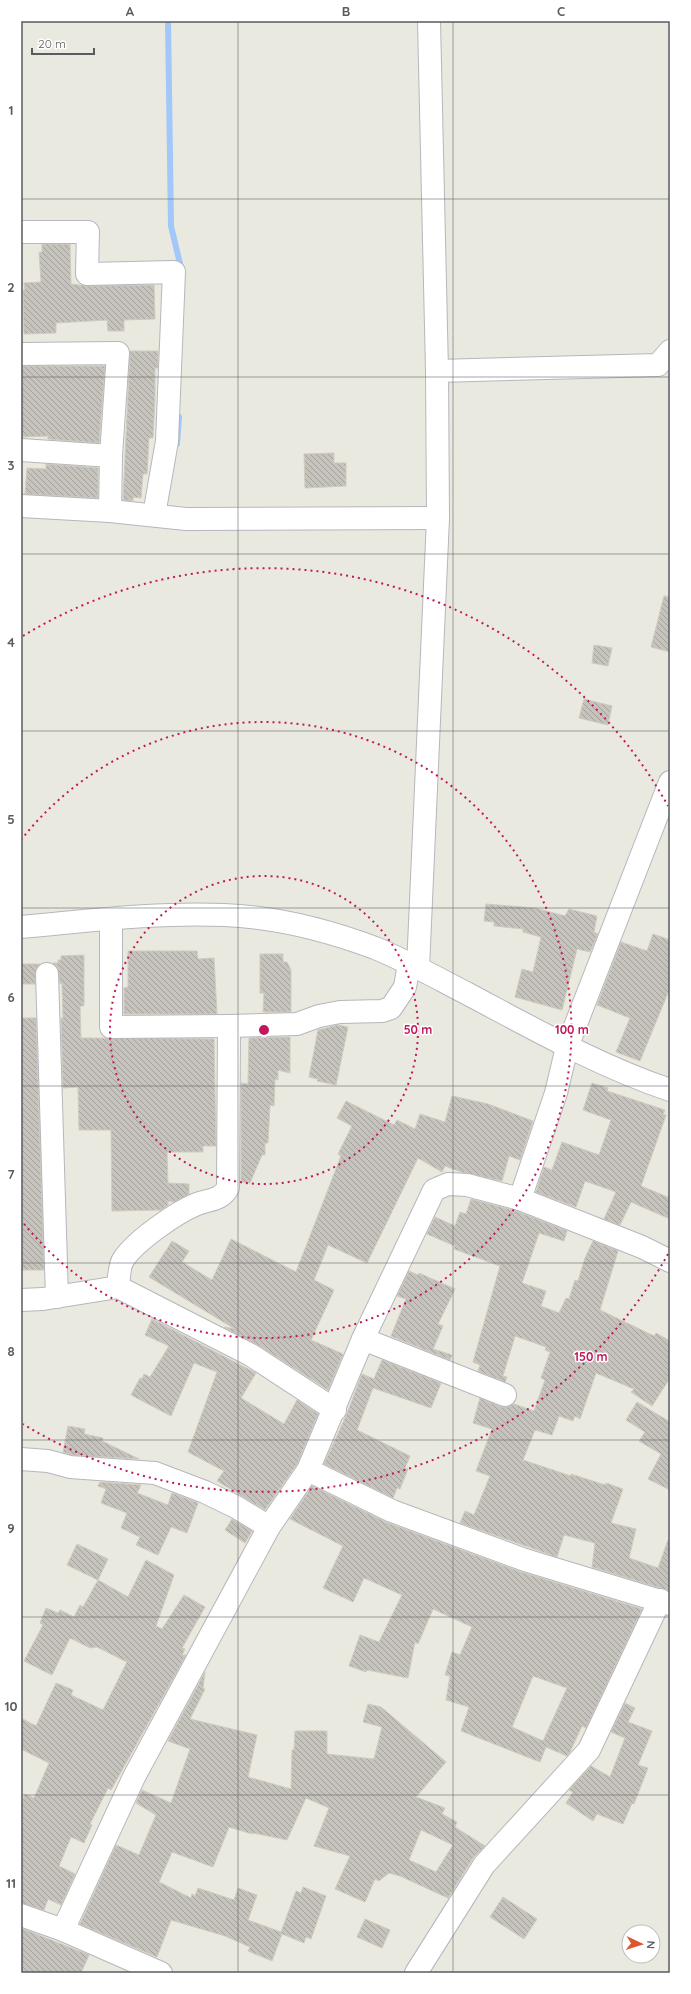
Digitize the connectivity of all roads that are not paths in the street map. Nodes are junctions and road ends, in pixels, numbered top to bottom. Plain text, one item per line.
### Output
1 (429, 21) edge
2 (21, 232) edge
3 (670, 351) edge
4 (21, 354) edge
5 (437, 371) junction
6 (21, 450) edge
7 (111, 456) junction
8 (21, 506) edge
9 (110, 511) junction
10 (158, 515) junction
11 (438, 518) junction
12 (670, 782) edge
13 (111, 919) junction
14 (21, 927) edge
15 (414, 966) junction
16 (47, 974) dead end
17 (229, 1026) junction
18 (567, 1047) junction
19 (670, 1090) edge
20 (520, 1199) junction
21 (670, 1261) edge
22 (118, 1287) junction
23 (57, 1297) junction
24 (21, 1300) edge
25 (363, 1339) junction
26 (505, 1395) dead end
27 (335, 1410) junction
28 (21, 1459) edge
29 (308, 1470) junction
30 (269, 1528) junction
31 (665, 1602) edge
32 (21, 1915) edge
33 (63, 1930) junction
34 (161, 1973) edge
35 (416, 1973) edge

1 - 5 street
2 - 10 street
3 - 5 street
4 - 7 street
5 - 11 street
6 - 7 street
7 - 9 street
8 - 9 street
9 - 10 street
10 - 11 street
11 - 15 street
12 - 18 street
13 - 14 street
13 - 15 street
13 - 17 street
15 - 17 street
15 - 18 street
16 - 23 street
17 - 22 street
18 - 19 street
18 - 20 street
20 - 21 street
20 - 25 street
22 - 23 street
22 - 27 street
23 - 24 street
25 - 26 street
25 - 27 street
27 - 29 street
28 - 30 street
29 - 30 street
29 - 31 street
30 - 33 street
31 - 35 street
32 - 33 street
33 - 34 street

